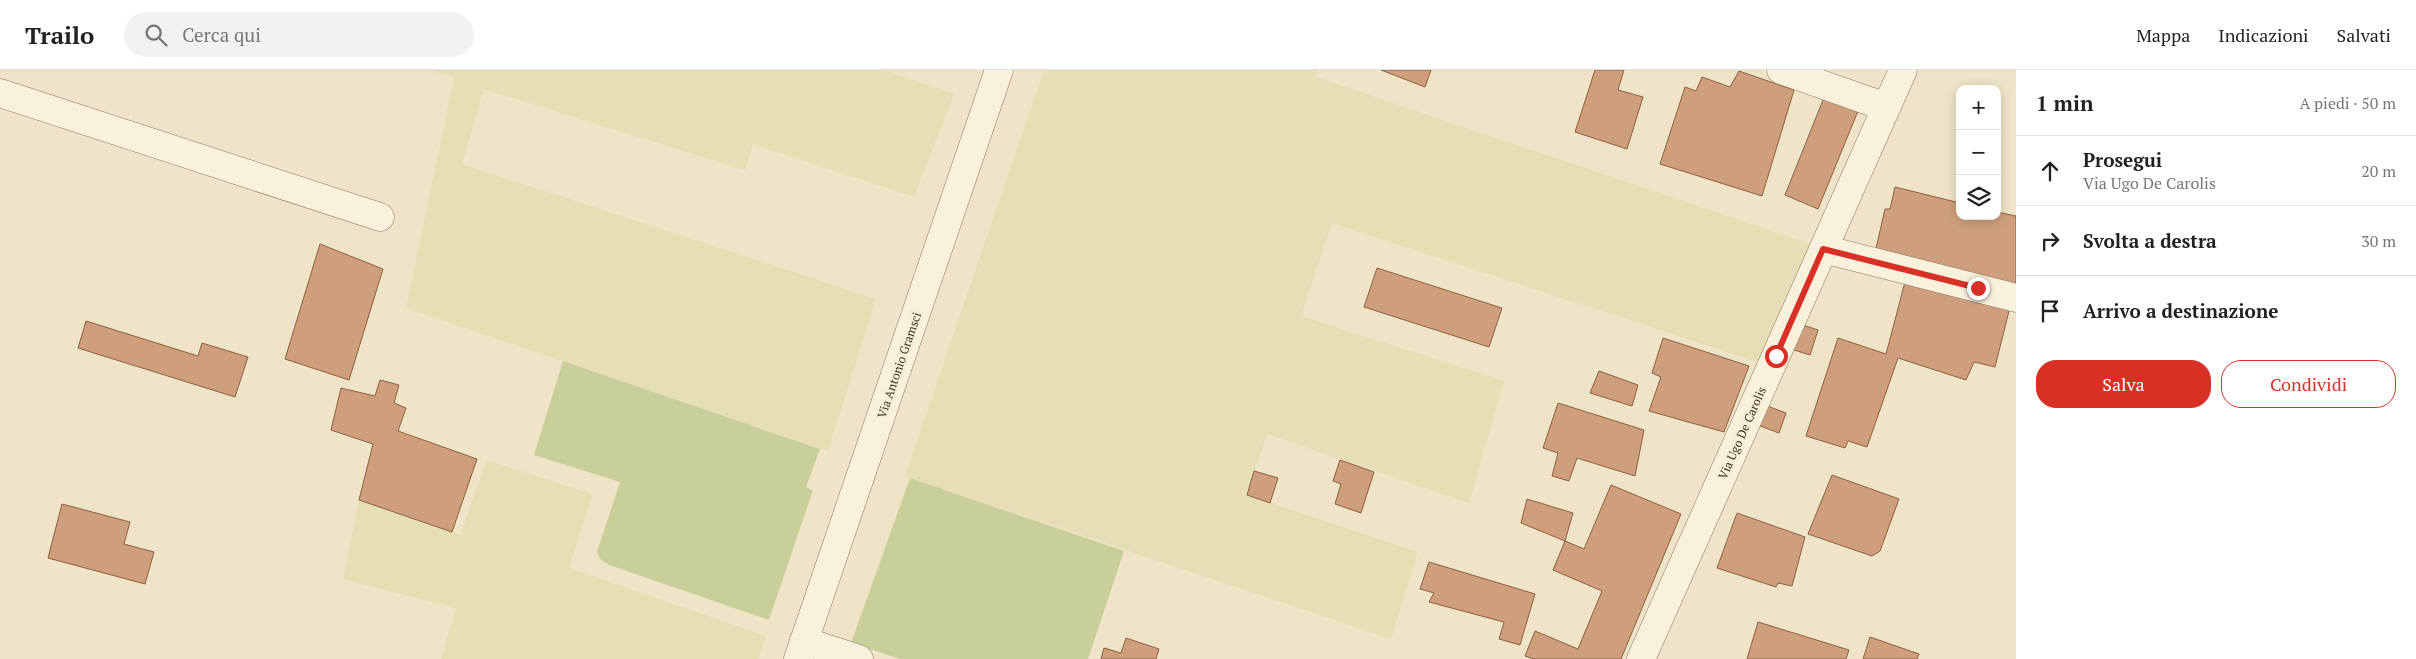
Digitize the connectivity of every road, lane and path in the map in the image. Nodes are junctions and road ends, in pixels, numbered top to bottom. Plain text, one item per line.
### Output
1 (999, 70) edge
2 (1781, 70) edge
3 (1903, 70) edge
4 (0, 93) edge
5 (1886, 106) junction
6 (380, 217) dead end
7 (1823, 249) junction
8 (2016, 298) edge
9 (801, 650) edge
10 (859, 659) edge
11 (1642, 659) edge

1 - 9 street, Via Antonio Gramsci
2 - 5 street
3 - 5 street, Via Ugo De Carolis
4 - 6 street
5 - 7 street, Via Ugo De Carolis
7 - 8 street
7 - 11 street, Via Ugo De Carolis
9 - 10 street

